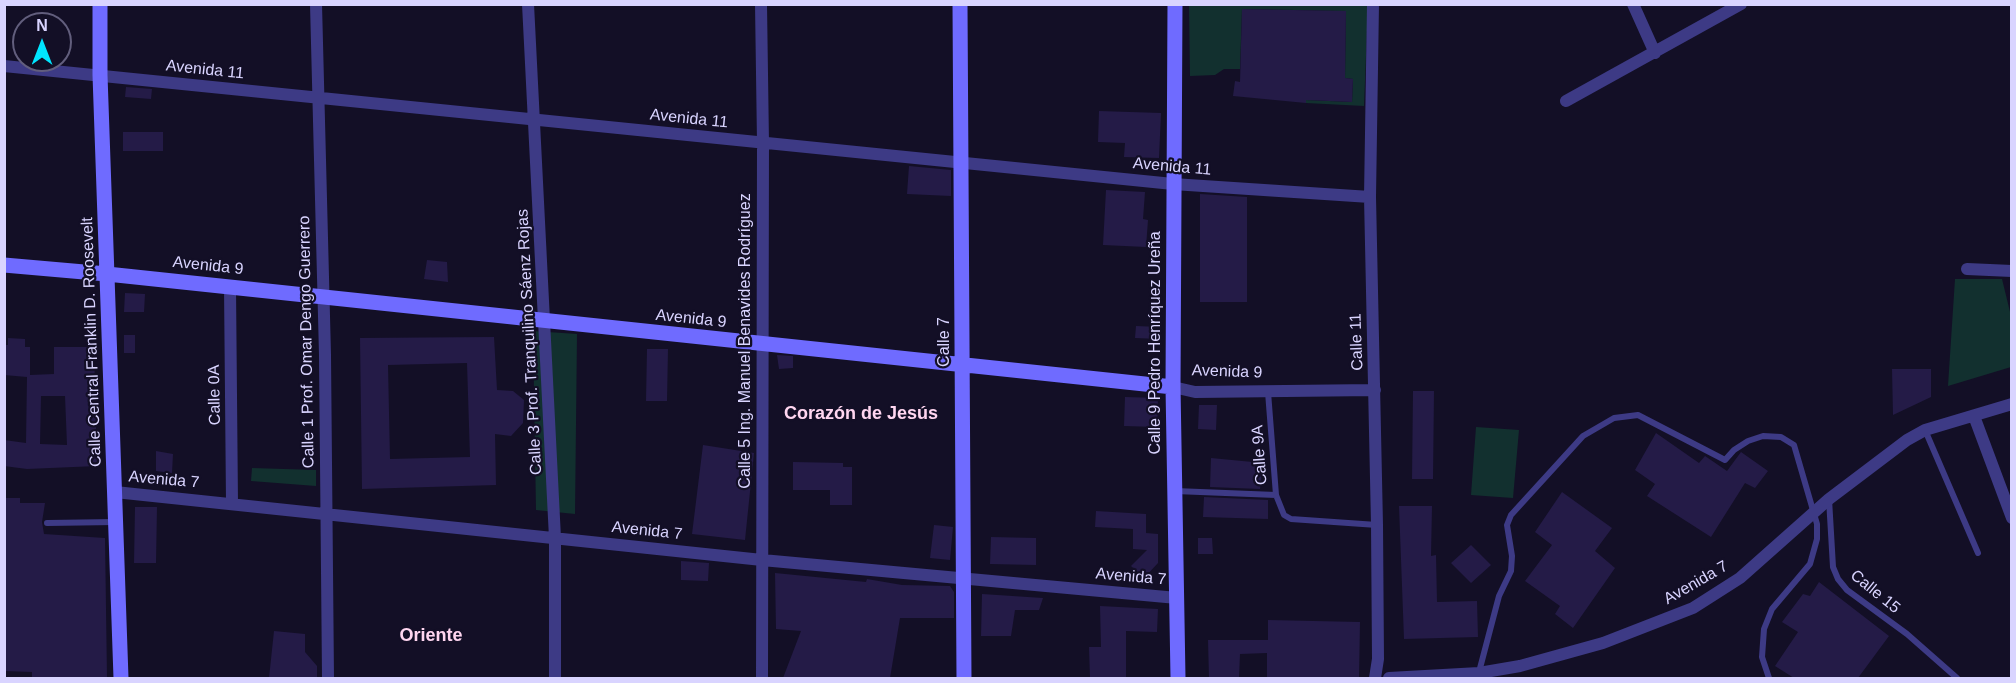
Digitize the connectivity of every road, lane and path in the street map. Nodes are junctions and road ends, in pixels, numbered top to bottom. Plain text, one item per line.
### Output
1 (100, 4) edge
2 (316, 4) edge
3 (528, 4) edge
4 (761, 4) edge
5 (960, 4) edge
6 (1373, 4) edge
7 (1634, 4) edge
8 (1741, 4) edge
9 (1176, 5) edge
10 (1655, 53) junction
11 (4, 66) edge
12 (100, 75) junction
13 (319, 99) junction
14 (1566, 101) dead end
15 (535, 120) junction
16 (763, 143) junction
17 (963, 162) junction
18 (1173, 184) junction
19 (1370, 197) junction
20 (4, 265) edge
21 (1967, 269) dead end
22 (2012, 271) edge
23 (107, 274) junction
24 (230, 287) junction
25 (323, 297) junction
26 (546, 321) junction
27 (761, 344) junction
28 (963, 366) junction
29 (1173, 387) junction
30 (1375, 390) junction
31 (1268, 392) junction
32 (2012, 404) edge
33 (1974, 416) junction
34 (1925, 430) junction
35 (1174, 491) junction
36 (115, 492) junction
37 (1276, 495) junction
38 (1829, 499) junction
39 (232, 503) junction
40 (327, 513) junction
41 (1813, 513) junction
42 (2012, 518) edge
43 (116, 522) junction
44 (47, 523) dead end
45 (1377, 525) junction
46 (555, 538) junction
47 (1978, 552) dead end
48 (762, 560) junction
49 (964, 579) junction
50 (1177, 598) junction
51 (1479, 673) junction
52 (121, 678) edge
53 (328, 678) edge
54 (555, 678) edge
55 (762, 678) edge
56 (964, 678) edge
57 (1178, 678) edge
58 (1375, 678) edge
59 (1389, 678) edge
60 (1769, 678) edge
61 (1957, 678) edge

1 - 12 main road, Calle Central Franklin D. Roosevelt
2 - 13 street, Calle 1 Prof. Omar Dengo Guerrero
3 - 15 street, Calle 3 Prof. Tranquilino Sáenz Rojas
4 - 16 street, Calle 5 Ing. Manuel Benavides Rodríguez
5 - 17 main road, Calle 7
6 - 19 street, Calle 11
7 - 10 street
8 - 10 street
9 - 18 main road, Calle 9 Pedro Henríquez Ureña
10 - 14 street
11 - 12 street, Avenida 11
12 - 13 street, Avenida 11
12 - 23 main road, Calle Central Franklin D. Roosevelt
13 - 15 street, Avenida 11
13 - 25 street, Calle 1 Prof. Omar Dengo Guerrero
15 - 16 street, Avenida 11
15 - 26 street, Calle 3 Prof. Tranquilino Sáenz Rojas
16 - 17 street, Avenida 11
16 - 27 street, Calle 5 Ing. Manuel Benavides Rodríguez
17 - 18 street, Avenida 11
17 - 28 main road, Calle 7
18 - 19 street, Avenida 11
18 - 29 main road, Calle 9 Pedro Henríquez Ureña
19 - 30 street, Calle 11
20 - 23 main road, Avenida 9
21 - 22 street
23 - 24 main road, Avenida 9
23 - 36 main road, Calle Central Franklin D. Roosevelt
24 - 25 main road, Avenida 9
24 - 39 street, Calle 0A
25 - 26 main road, Avenida 9
25 - 40 street, Calle 1 Prof. Omar Dengo Guerrero
26 - 27 main road, Avenida 9
26 - 46 street, Calle 3 Prof. Tranquilino Sáenz Rojas
27 - 28 main road, Avenida 9
27 - 48 street, Calle 5 Ing. Manuel Benavides Rodríguez
28 - 29 main road, Avenida 9
28 - 49 main road, Calle 7
29 - 31 street, Avenida 9
29 - 35 main road, Calle 9 Pedro Henríquez Ureña
30 - 31 street, Avenida 9
30 - 45 street, Calle 11
31 - 37 lane, Calle 9A
32 - 33 street, Avenida 7
33 - 34 street, Avenida 7
33 - 42 street
34 - 38 street, Avenida 7
34 - 47 lane
35 - 37 lane
35 - 50 main road, Calle 9 Pedro Henríquez Ureña
36 - 39 street, Avenida 7
36 - 43 main road, Calle Central Franklin D. Roosevelt
37 - 45 lane, Calle 9A
38 - 41 street, Avenida 7
38 - 61 lane, Calle 15
39 - 40 street, Avenida 7
40 - 46 street, Avenida 7
40 - 53 street, Calle 1 Prof. Omar Dengo Guerrero
41 - 51 street, Avenida 7
41 - 51 lane
41 - 60 lane
43 - 44 lane
43 - 52 main road, Calle Central Franklin D. Roosevelt
45 - 58 street, Calle 11
46 - 48 street, Avenida 7
46 - 54 street, Calle 3 Prof. Tranquilino Sáenz Rojas
48 - 49 street, Avenida 7
48 - 55 street, Calle 5 Ing. Manuel Benavides Rodríguez
49 - 50 street, Avenida 7
49 - 56 main road, Calle 7
50 - 57 main road, Calle 9 Pedro Henríquez Ureña
51 - 59 street, Avenida 7

